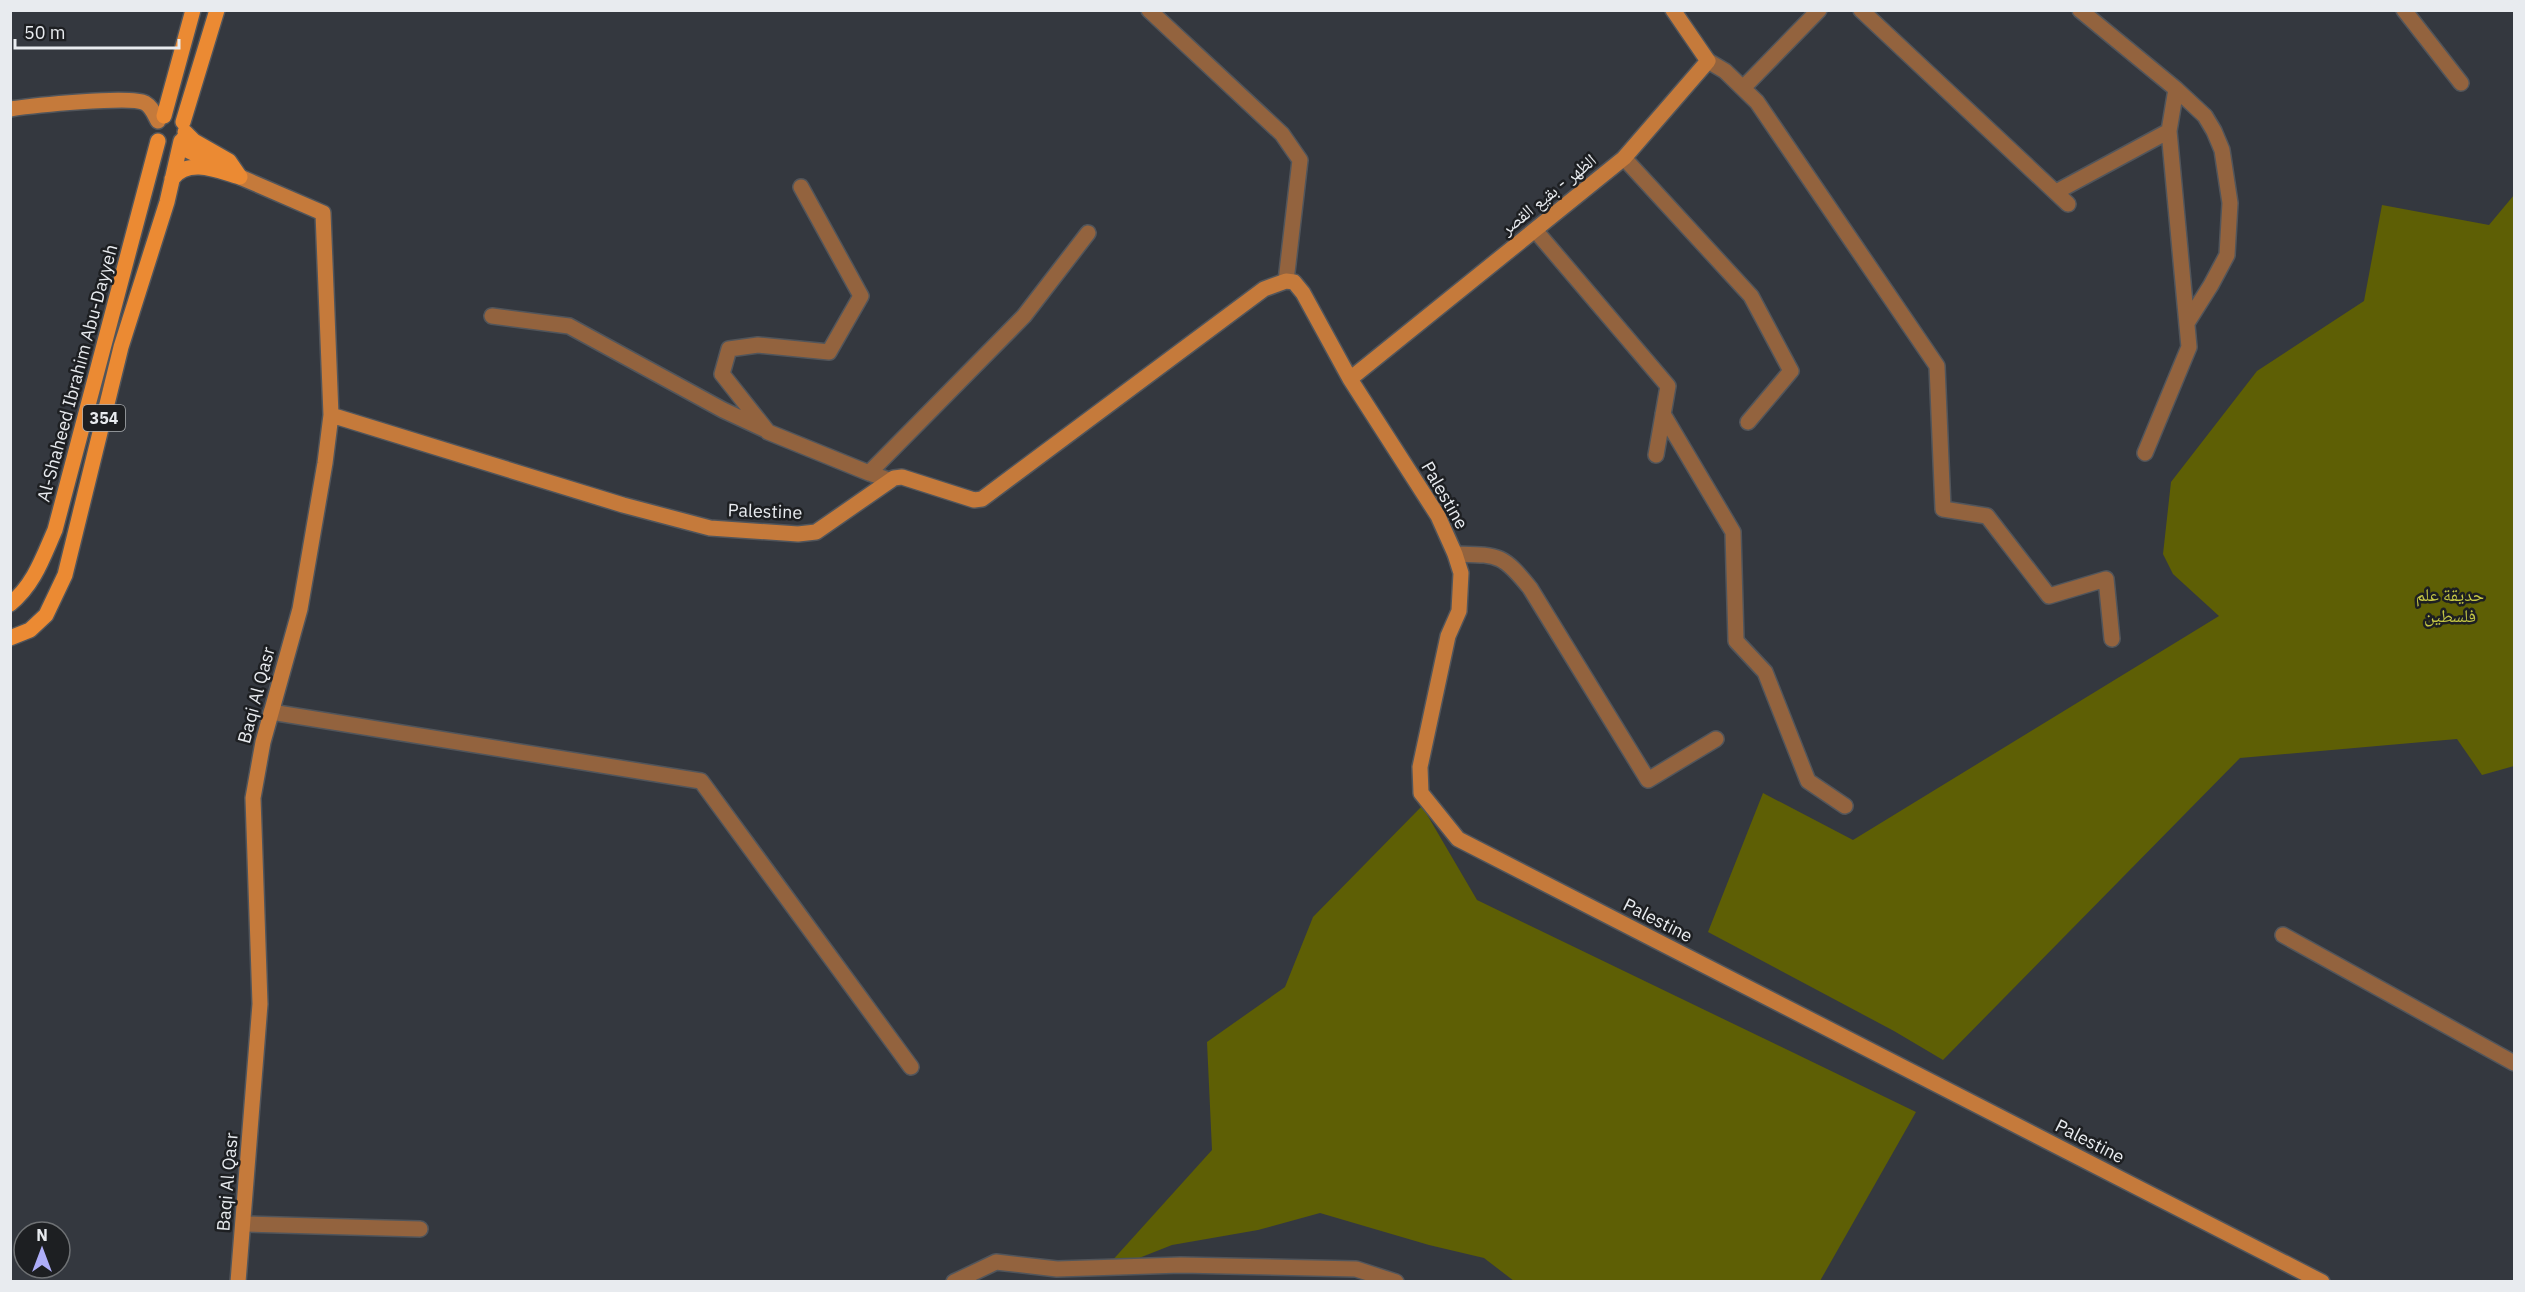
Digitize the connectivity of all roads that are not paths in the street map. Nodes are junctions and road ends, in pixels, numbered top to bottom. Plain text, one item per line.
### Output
1 (193, 10) edge
2 (217, 10) edge
3 (1149, 10) edge
4 (1673, 10) edge
5 (1818, 10) edge
6 (1861, 10) edge
7 (2080, 10) edge
8 (2404, 10) edge
9 (1708, 61) junction
10 (2461, 83) dead end
11 (1743, 88) junction
12 (2176, 89) junction
13 (10, 109) edge
14 (161, 119) junction
15 (2169, 131) junction
16 (183, 134) junction
17 (158, 141) junction
18 (1624, 158) junction
19 (240, 177) junction
20 (172, 179) junction
21 (801, 187) dead end
22 (2056, 192) junction
23 (2068, 204) dead end
24 (1535, 230) junction
25 (1088, 233) dead end
26 (1286, 281) junction
27 (492, 316) dead end
28 (2187, 323) junction
29 (1350, 379) junction
30 (1663, 414) junction
31 (331, 415) junction
32 (1748, 422) dead end
33 (768, 432) junction
34 (2145, 453) dead end
35 (1656, 455) dead end
36 (869, 473) junction
37 (889, 480) junction
38 (1455, 554) junction
39 (10, 604) edge
40 (10, 638) edge
41 (2112, 639) dead end
42 (271, 712) junction
43 (1716, 739) dead end
44 (1845, 806) dead end
45 (2283, 936) dead end
46 (2514, 1063) edge
47 (911, 1067) dead end
48 (243, 1224) junction
49 (420, 1229) dead end
50 (238, 1281) edge
51 (954, 1281) edge
52 (1396, 1281) edge
53 (2322, 1281) edge

1 - 14 main road, 354
2 - 16 main road, Al-Shaheed Ibrahim Abu-Dayyeh / 354
3 - 26 street
4 - 9 main road
5 - 11 street
6 - 22 street
7 - 12 street
8 - 10 street
9 - 11 street
9 - 18 main road, الظهر - بقيع القصر
11 - 41 street
12 - 15 street
12 - 28 street
13 - 14 main road
14 - 16 main road
14 - 17 main road, 354
15 - 22 street
15 - 28 street
16 - 17 main road
16 - 19 main road
16 - 20 main road, Al-Shaheed Ibrahim Abu-Dayyeh / 354
17 - 39 main road, Al-Shaheed Ibrahim Abu-Dayyeh / 354
18 - 24 main road, الظهر - بقيع القصر
18 - 32 street
19 - 20 main road
19 - 31 main road, Baqi Al Qasr
20 - 40 main road, Al-Shaheed Ibrahim Abu-Dayyeh / 354
21 - 33 street
22 - 23 street
24 - 29 main road, الظهر - بقيع القصر
24 - 30 street
25 - 36 street
26 - 29 main road, Palestine
26 - 37 main road
27 - 33 street
28 - 34 street
29 - 38 main road, Palestine
30 - 35 street
30 - 44 street
31 - 37 main road, Palestine
31 - 42 main road, Baqi Al Qasr
33 - 36 street
36 - 37 street
38 - 43 street
38 - 53 main road, Palestine
42 - 47 street
42 - 48 main road, Baqi Al Qasr
45 - 46 street
48 - 49 street
48 - 50 main road, Baqi Al Qasr
51 - 52 street

